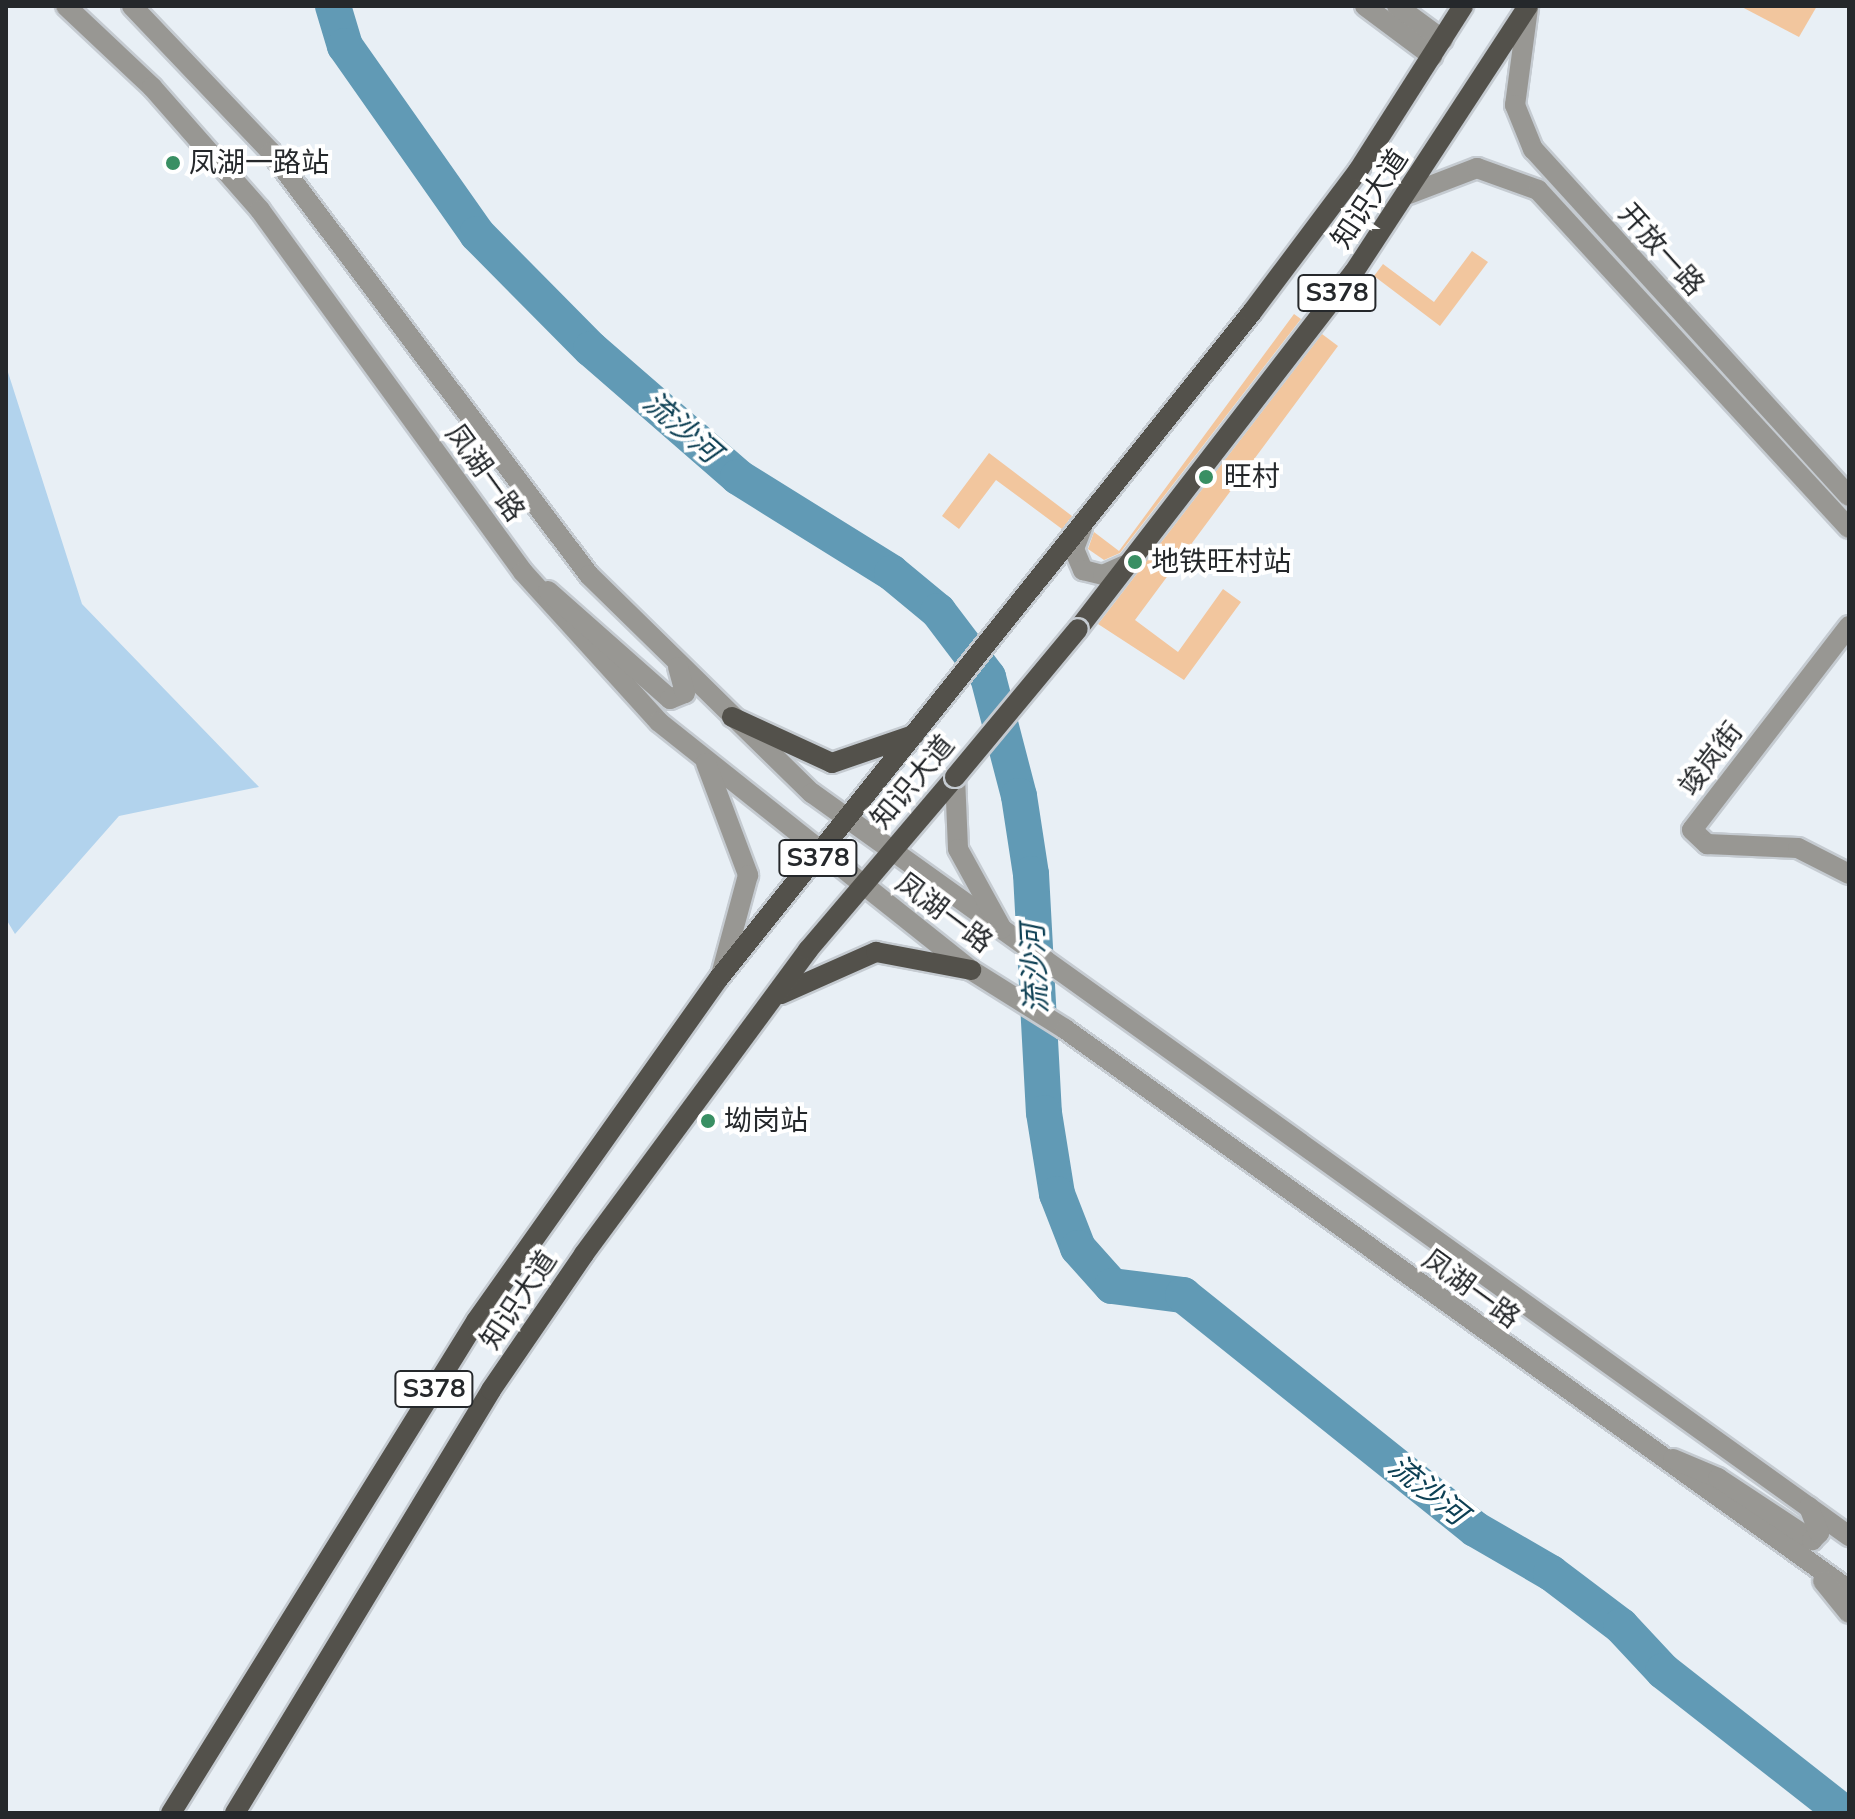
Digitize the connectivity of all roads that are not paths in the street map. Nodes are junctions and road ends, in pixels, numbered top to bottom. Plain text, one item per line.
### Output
1 (66, 6) edge
2 (132, 6) edge
3 (1365, 6) edge
4 (1397, 6) edge
5 (1463, 6) edge
6 (1528, 6) edge
7 (1437, 48) junction
8 (1409, 194) junction
9 (1849, 496) edge
10 (1082, 528) junction
11 (1849, 528) edge
12 (1125, 565) junction
13 (523, 572) junction
14 (1849, 626) edge
15 (678, 667) junction
16 (732, 717) junction
17 (919, 729) junction
18 (705, 759) junction
19 (955, 777) junction
20 (848, 821) junction
21 (891, 853) junction
22 (821, 854) junction
23 (1849, 874) edge
24 (862, 887) junction
25 (1004, 933) junction
26 (971, 970) junction
27 (719, 978) junction
28 (771, 1001) junction
29 (1636, 1443) junction
30 (1809, 1507) junction
31 (1849, 1536) edge
32 (1810, 1566) junction
33 (1849, 1590) edge
34 (1849, 1613) edge
35 (171, 1813) edge
36 (235, 1813) edge

1 - 13 street, 凤湖一路
2 - 15 street, 凤湖一路
3 - 7 street
4 - 7 street
5 - 7 main road, 知识大道 / S378
6 - 8 main road, 知识大道 / S378
6 - 9 street, 开放一路
7 - 10 main road, 知识大道 / S378
8 - 11 street, 开放一路
8 - 12 main road, 知识大道 / S378
10 - 12 street
10 - 17 main road, 知识大道 / S378
12 - 19 main road, 知识大道 / S378, bridge
13 - 15 street
13 - 18 street, 凤湖一路
14 - 23 street, 竣岚街
15 - 16 street, 凤湖一路
16 - 17 main road
16 - 20 street, 凤湖一路
17 - 20 main road, 知识大道 / S378
18 - 22 street, 凤湖一路
18 - 27 street
19 - 21 main road, 知识大道 / S378
19 - 25 street
20 - 21 street, 凤湖一路
20 - 22 main road, 知识大道 / S378
21 - 24 main road, 知识大道 / S378
21 - 25 street, 凤湖一路
22 - 24 street, 凤湖一路
22 - 27 main road, 知识大道 / S378
24 - 26 street, 凤湖一路
24 - 28 main road, 知识大道 / S378
25 - 30 street, 凤湖一路
26 - 28 main road
26 - 29 street, 凤湖一路
27 - 35 main road, 知识大道 / S378
28 - 36 main road, 知识大道 / S378
29 - 30 street
29 - 32 street, 凤湖一路
30 - 31 street, 凤湖一路
32 - 33 street, 凤湖一路
32 - 34 street

